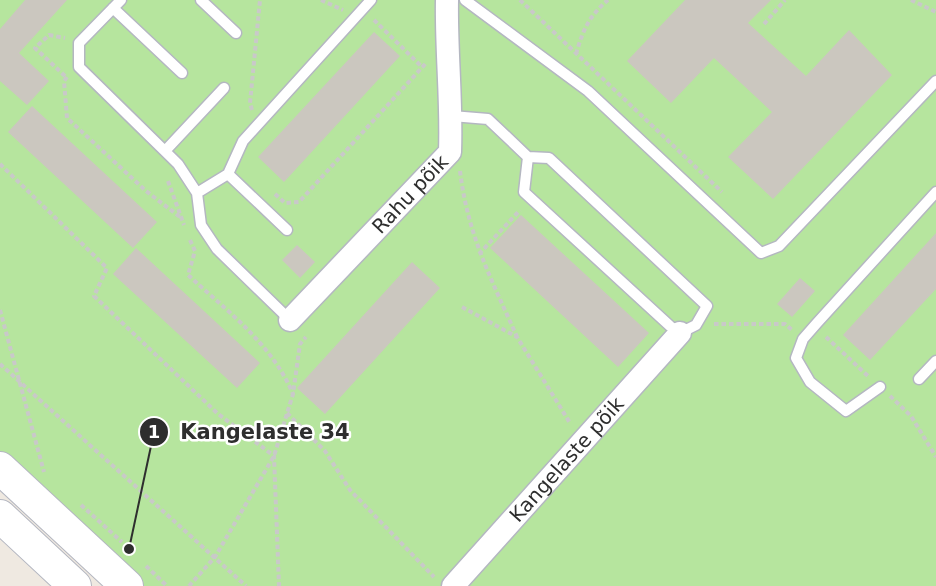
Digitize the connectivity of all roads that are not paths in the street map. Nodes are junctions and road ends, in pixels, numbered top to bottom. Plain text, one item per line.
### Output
1 (201, 0) edge
2 (371, 0) edge
3 (447, 0) edge
4 (465, 0) edge
5 (117, 4) edge
6 (236, 33) dead end
7 (182, 73) dead end
8 (936, 81) edge
9 (224, 88) dead end
10 (452, 116) junction
11 (165, 151) junction
12 (528, 157) junction
13 (228, 174) junction
14 (936, 192) edge
15 (197, 193) junction
16 (287, 230) dead end
17 (290, 320) joint
18 (688, 329) junction
19 (936, 361) edge
20 (919, 379) dead end
21 (880, 387) dead end
22 (0, 468) edge
23 (0, 516) edge
24 (136, 575) edge
25 (445, 583) edge
26 (75, 586) edge

1 - 6 lane
2 - 13 lane
3 - 10 street, Rahu põik
4 - 8 lane
5 - 7 lane
5 - 11 lane
9 - 11 lane
10 - 12 lane
10 - 17 street, Rahu põik
11 - 15 lane
12 - 18 lane
12 - 18 lane
13 - 15 lane
13 - 16 lane
14 - 21 lane
15 - 17 lane
18 - 25 street, Kangelaste põik
19 - 20 lane
22 - 24 main road
23 - 26 main road

